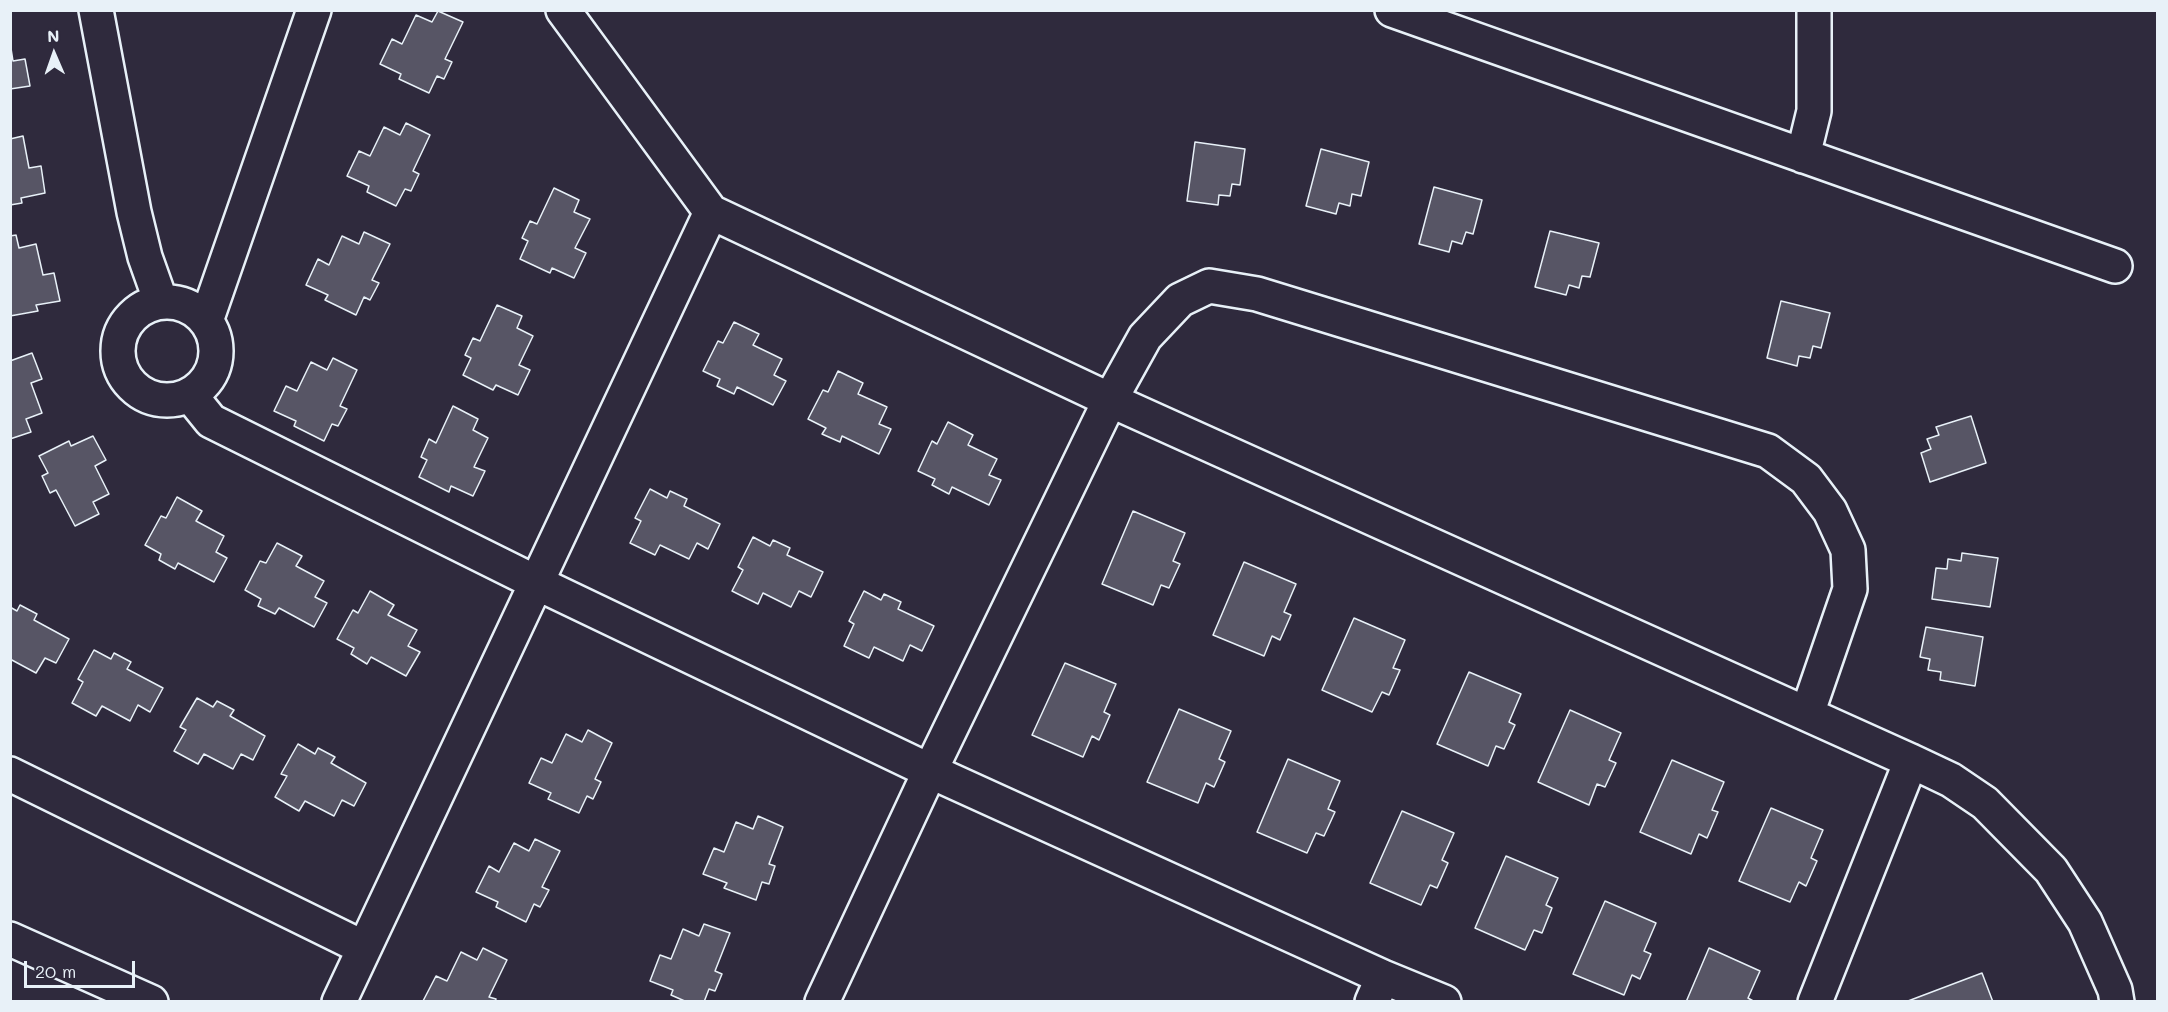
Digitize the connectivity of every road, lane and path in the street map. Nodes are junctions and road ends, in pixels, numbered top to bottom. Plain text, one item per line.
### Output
1 (96, 10) edge
2 (314, 10) edge
3 (563, 10) edge
4 (1392, 10) edge
5 (1814, 10) edge
6 (1803, 156) junction
7 (711, 212) junction
8 (2115, 266) dead end
9 (161, 302) junction
10 (206, 321) junction
11 (190, 395) junction
12 (1110, 400) junction
13 (537, 583) junction
14 (1807, 714) junction
15 (1911, 761) junction
16 (930, 771) junction
17 (10, 774) edge
18 (10, 939) edge
19 (364, 948) junction
20 (1377, 989) edge
21 (151, 1002) edge
22 (339, 1002) edge
23 (822, 1002) edge
24 (1444, 1002) edge
25 (1815, 1002) edge
26 (2117, 1002) edge

1 - 9 street
2 - 10 street
3 - 7 street
4 - 6 street
5 - 6 street
6 - 8 street
7 - 12 street
7 - 13 street
9 - 10 street
9 - 11 street
10 - 11 street
11 - 13 street
12 - 14 street
12 - 14 street
12 - 16 street
13 - 16 street
13 - 19 street
14 - 15 street
15 - 25 street
15 - 26 street
16 - 20 street
16 - 23 street
17 - 19 street
18 - 21 street
19 - 22 street
20 - 24 street

